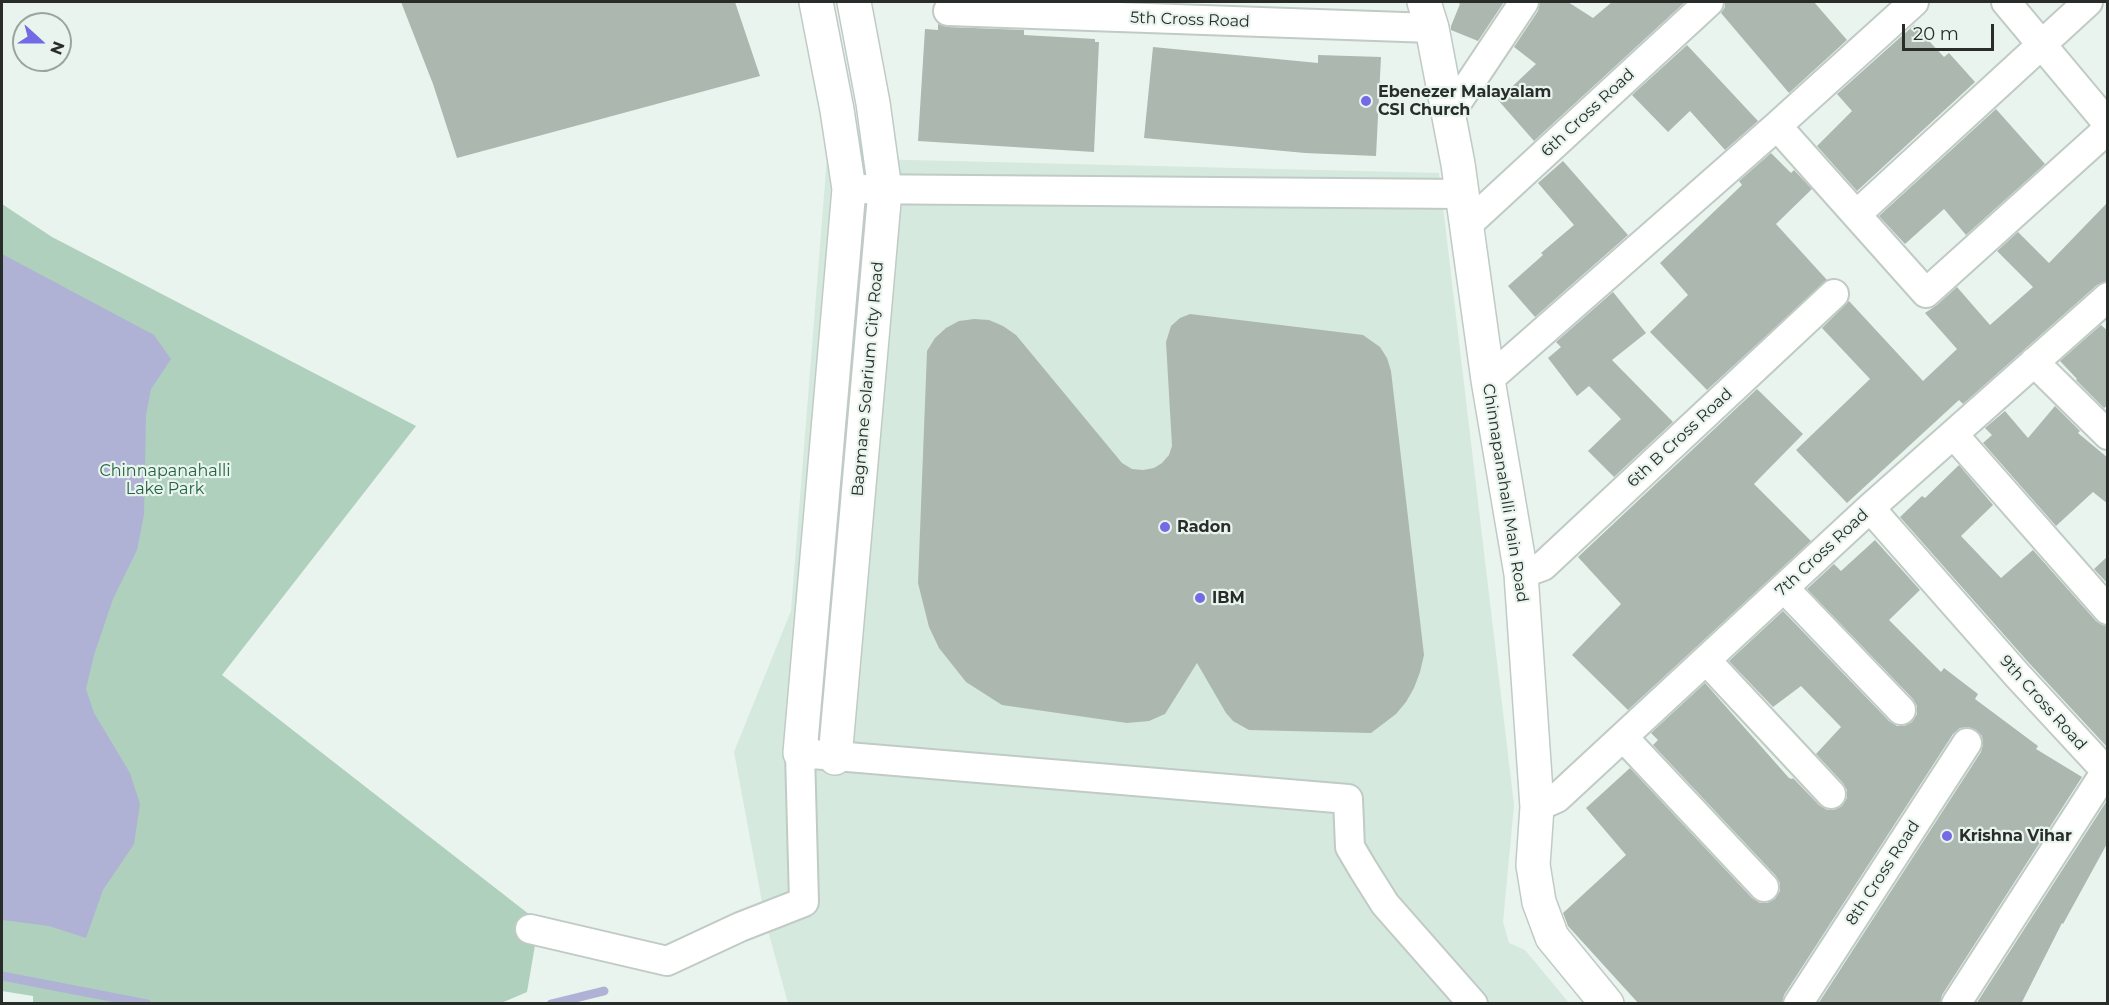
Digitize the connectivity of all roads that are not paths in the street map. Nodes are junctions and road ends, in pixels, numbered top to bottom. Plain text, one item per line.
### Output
1 (816, 2) edge
2 (854, 2) edge
3 (1524, 2) edge
4 (1709, 2) edge
5 (1914, 2) edge
6 (2006, 2) edge
7 (2088, 2) edge
8 (948, 11) dead end
9 (1428, 15) edge
10 (2042, 44) junction
11 (1448, 116) junction
12 (2108, 124) edge
13 (1777, 126) junction
14 (2108, 129) edge
15 (849, 189) junction
16 (885, 190) junction
17 (1465, 210) junction
18 (1857, 214) junction
19 (1834, 294) dead end
20 (2103, 308) edge
21 (2034, 362) junction
22 (1488, 380) junction
23 (1954, 435) junction
24 (2108, 435) edge
25 (1870, 508) junction
26 (1521, 574) junction
27 (1785, 588) junction
28 (2108, 610) edge
29 (1706, 660) junction
30 (1901, 710) dead end
31 (1624, 738) junction
32 (1967, 743) dead end
33 (800, 753) junction
34 (835, 758) junction
35 (1831, 794) dead end
36 (1537, 807) junction
37 (1764, 887) dead end
38 (530, 929) dead end
39 (1473, 1004) edge
40 (1607, 1004) edge
41 (1798, 1004) edge
42 (1956, 1004) edge

1 - 15 street
2 - 16 street, Bagmane Solarium City Road
3 - 11 street
4 - 17 street, 6th Cross Road
5 - 13 street
6 - 10 street
7 - 10 street
8 - 9 street, 5th Cross Road
9 - 11 street, Chinnapanahalli Main Road
10 - 12 street
10 - 18 street
11 - 17 street, Chinnapanahalli Main Road
13 - 18 street
13 - 22 street
14 - 18 street
15 - 16 street
15 - 33 street
16 - 17 street
16 - 34 street, Bagmane Solarium City Road
17 - 22 street, Chinnapanahalli Main Road
19 - 26 street, 6th B Cross Road
20 - 21 street, 7th Cross Road
21 - 23 street, 7th Cross Road
21 - 24 street
22 - 26 street, Chinnapanahalli Main Road
23 - 25 street, 7th Cross Road
23 - 28 street
25 - 27 street, 7th Cross Road
25 - 42 street, 9th Cross Road
26 - 36 street, Chinnapanahalli Main Road
27 - 29 street, 7th Cross Road
27 - 30 street
29 - 31 street, 7th Cross Road
29 - 35 street
31 - 36 street, 7th Cross Road
31 - 37 street
32 - 41 street, 8th Cross Road
33 - 34 street
33 - 38 street
34 - 39 street
36 - 40 street, Chinnapanahalli Main Road

